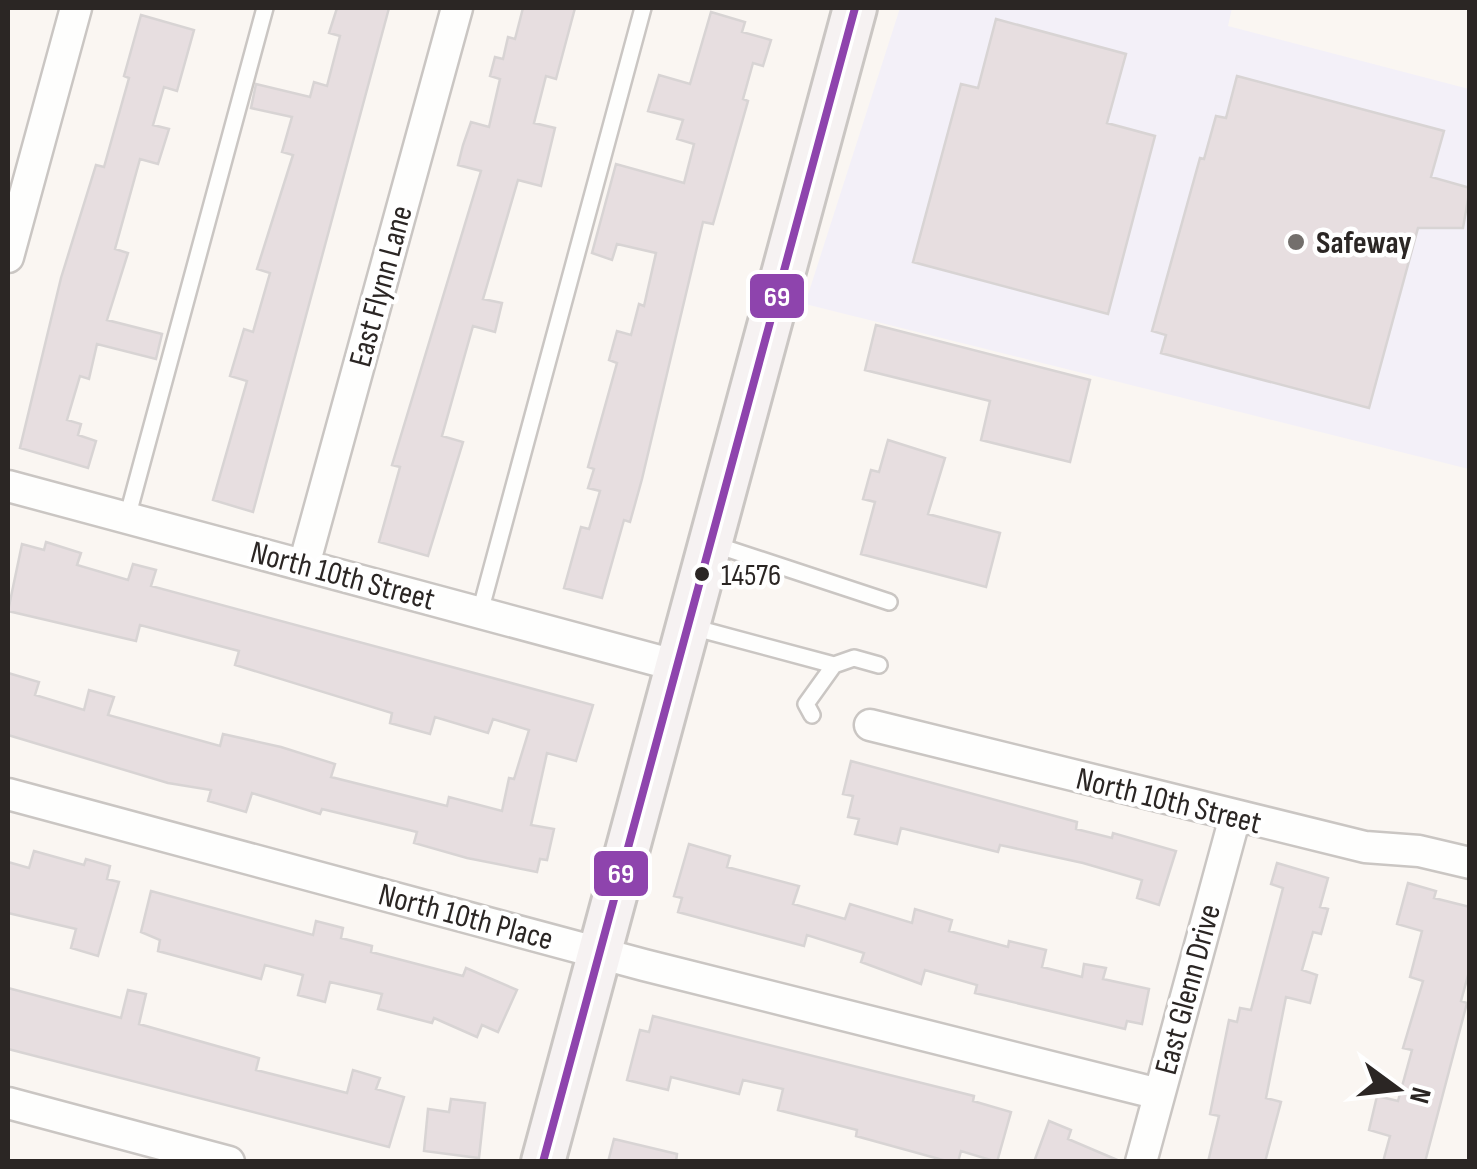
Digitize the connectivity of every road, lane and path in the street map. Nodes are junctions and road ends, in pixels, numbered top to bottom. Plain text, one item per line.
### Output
1 (76, 8) edge
2 (266, 8) edge
3 (456, 8) edge
4 (643, 8) edge
5 (855, 8) edge
6 (8, 257) edge
7 (8, 486) edge
8 (126, 518) junction
9 (710, 543) junction
10 (304, 565) junction
11 (889, 602) dead end
12 (480, 612) junction
13 (683, 646) junction
14 (879, 665) dead end
15 (834, 666) junction
16 (812, 715) dead end
17 (870, 725) dead end
18 (8, 794) edge
19 (1235, 817) junction
20 (1470, 863) edge
21 (600, 952) junction
22 (1158, 1094) junction
23 (8, 1103) edge
24 (229, 1162) edge
25 (543, 1162) edge
26 (1141, 1162) edge

1 - 6 street
2 - 8 lane
3 - 10 street, East Flynn Lane
4 - 12 lane
5 - 9 main road
7 - 8 street, North 10th Street
8 - 10 street, North 10th Street
9 - 11 lane
9 - 13 main road
10 - 12 street, North 10th Street
12 - 13 street, North 10th Street
13 - 15 lane
13 - 21 main road
14 - 15 lane
15 - 16 lane
17 - 19 street, North 10th Street
18 - 21 street, North 10th Place
19 - 20 street, North 10th Street
19 - 22 street, East Glenn Drive
21 - 22 street, North 10th Place
21 - 25 main road
22 - 26 street, East Glenn Drive
23 - 24 street

